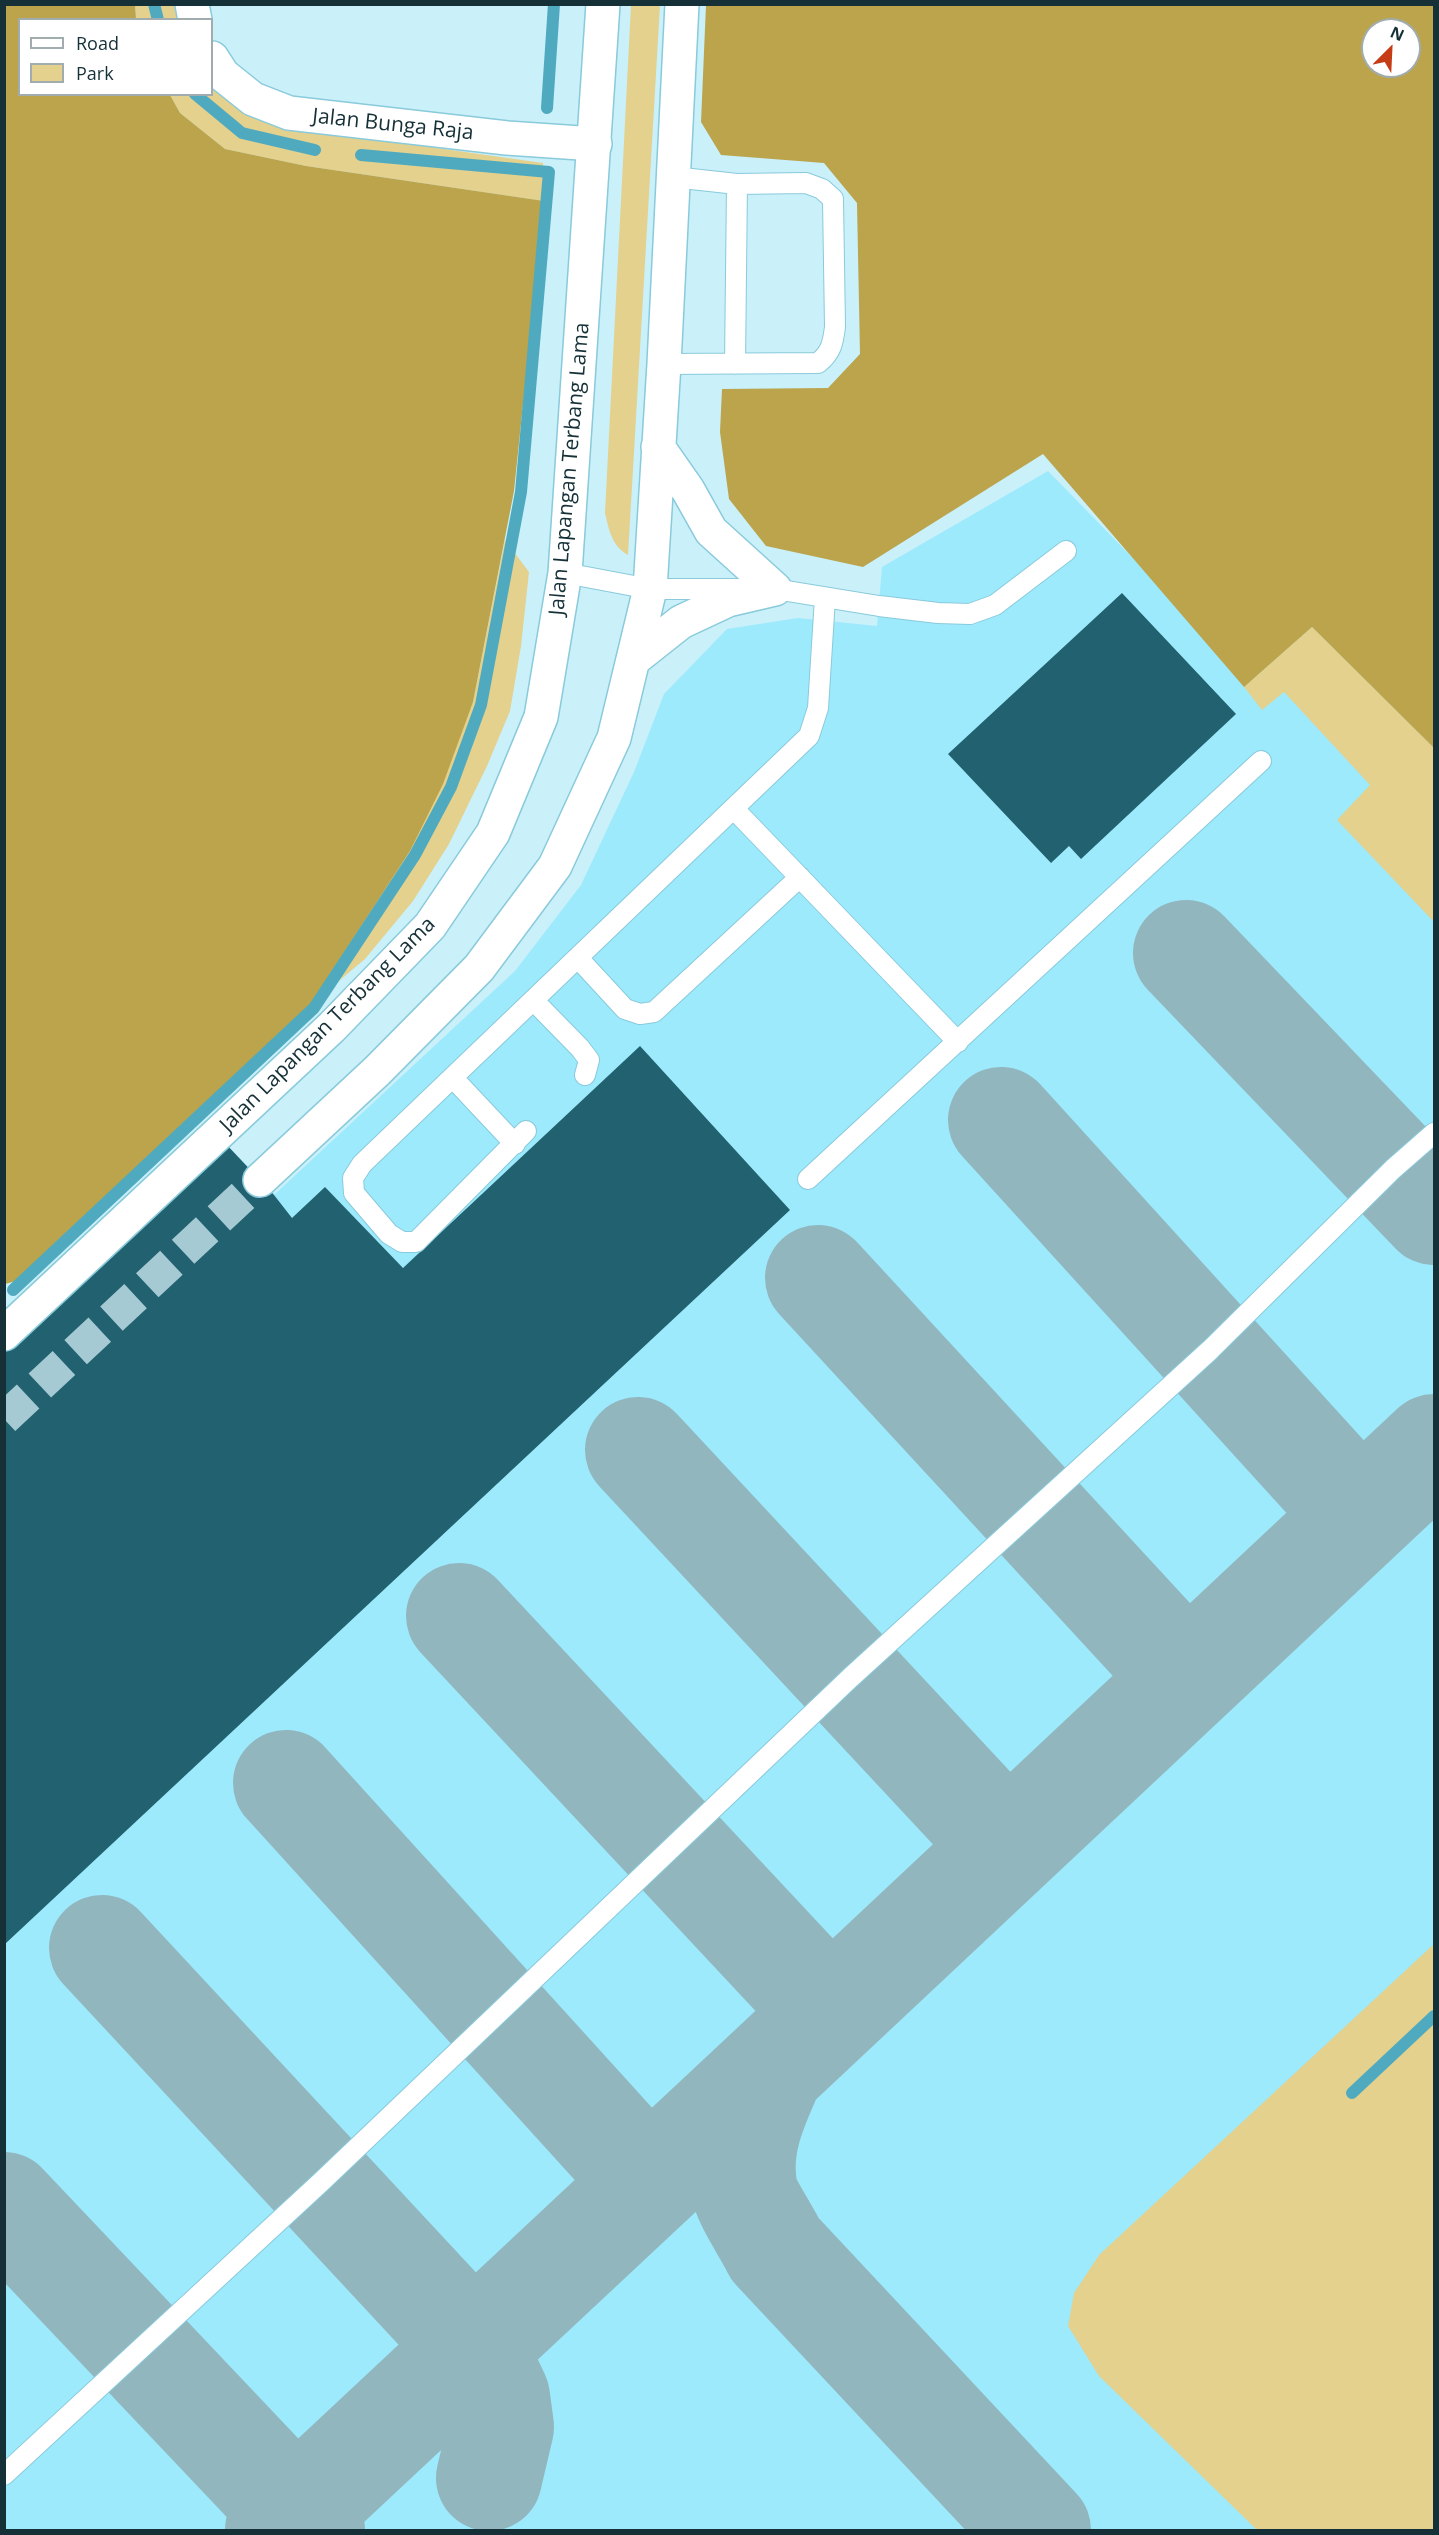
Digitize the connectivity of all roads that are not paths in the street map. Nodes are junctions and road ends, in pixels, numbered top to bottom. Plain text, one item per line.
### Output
1 (603, 4) edge
2 (682, 4) edge
3 (213, 60) edge
4 (595, 144) junction
5 (673, 177) junction
6 (737, 184) junction
7 (664, 364) junction
8 (735, 364) junction
9 (658, 447) junction
10 (1066, 550) dead end
11 (565, 573) junction
12 (650, 589) junction
13 (776, 589) junction
14 (825, 598) junction
15 (633, 660) junction
16 (1260, 761) dead end
17 (734, 809) junction
18 (800, 877) junction
19 (578, 958) junction
20 (534, 1001) junction
21 (958, 1042) junction
22 (585, 1075) dead end
23 (453, 1078) junction
24 (1434, 1133) edge
25 (808, 1179) dead end
26 (260, 1180) tunnel mouth
27 (7, 1327) edge
28 (4, 2475) edge

1 - 4 main road, Jalan Lapangan Terbang Lama
2 - 5 main road
3 - 4 main road, Jalan Bunga Raja
4 - 11 main road, Jalan Lapangan Terbang Lama
5 - 6 lane
5 - 7 main road
6 - 8 lane
6 - 8 lane
7 - 8 lane
7 - 9 main road
9 - 12 main road
9 - 13 main road
10 - 14 lane
11 - 12 lane
11 - 27 main road, Jalan Lapangan Terbang Lama
12 - 13 lane
12 - 15 main road
13 - 14 lane
13 - 15 main road
14 - 17 lane
15 - 26 main road
16 - 21 lane
17 - 18 lane
17 - 19 lane
18 - 19 lane
18 - 21 lane
19 - 20 lane
20 - 22 lane
20 - 23 lane
21 - 25 lane
23 - 23 lane
24 - 28 lane

